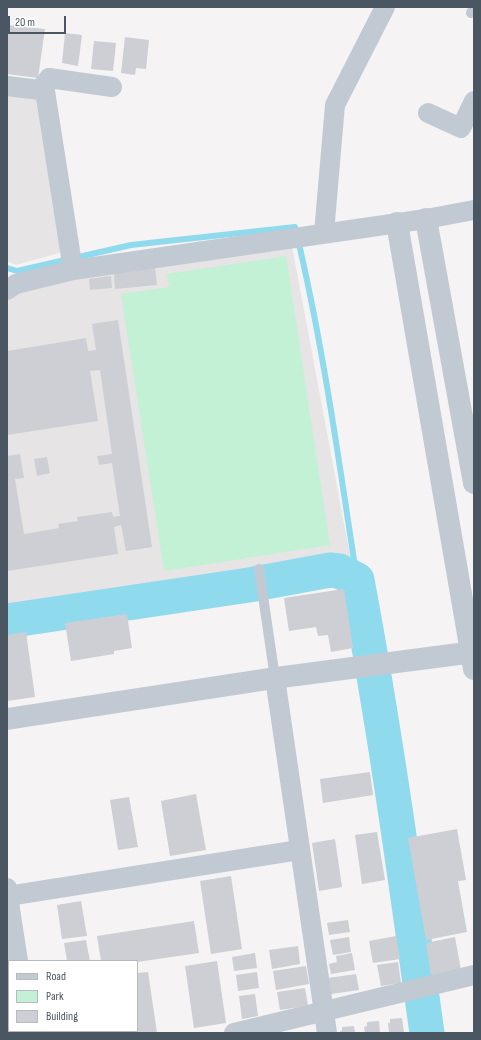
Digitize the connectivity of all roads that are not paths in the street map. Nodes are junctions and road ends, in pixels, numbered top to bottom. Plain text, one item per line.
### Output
1 (385, 7) edge
2 (7, 86) edge
3 (112, 87) dead end
4 (40, 90) junction
5 (474, 102) edge
6 (428, 113) dead end
7 (474, 210) edge
8 (426, 219) junction
9 (397, 223) junction
10 (324, 233) junction
11 (74, 270) junction
12 (7, 290) edge
13 (474, 483) edge
14 (259, 569) dead end
15 (473, 658) edge
16 (275, 678) junction
17 (7, 719) edge
18 (299, 850) junction
19 (8, 892) edge
20 (18, 960) edge
21 (474, 975) edge
22 (323, 1011) junction
23 (234, 1033) edge
24 (327, 1033) edge

1 - 10 street
2 - 4 street
3 - 4 street
4 - 11 street
5 - 6 street
7 - 8 street
8 - 9 street
8 - 13 street
9 - 10 street
9 - 15 street
10 - 11 street
11 - 12 street
14 - 16 lane
15 - 16 street
16 - 17 street
16 - 18 street
18 - 19 street
18 - 22 street
19 - 20 street
21 - 22 street
22 - 23 street
22 - 24 street

